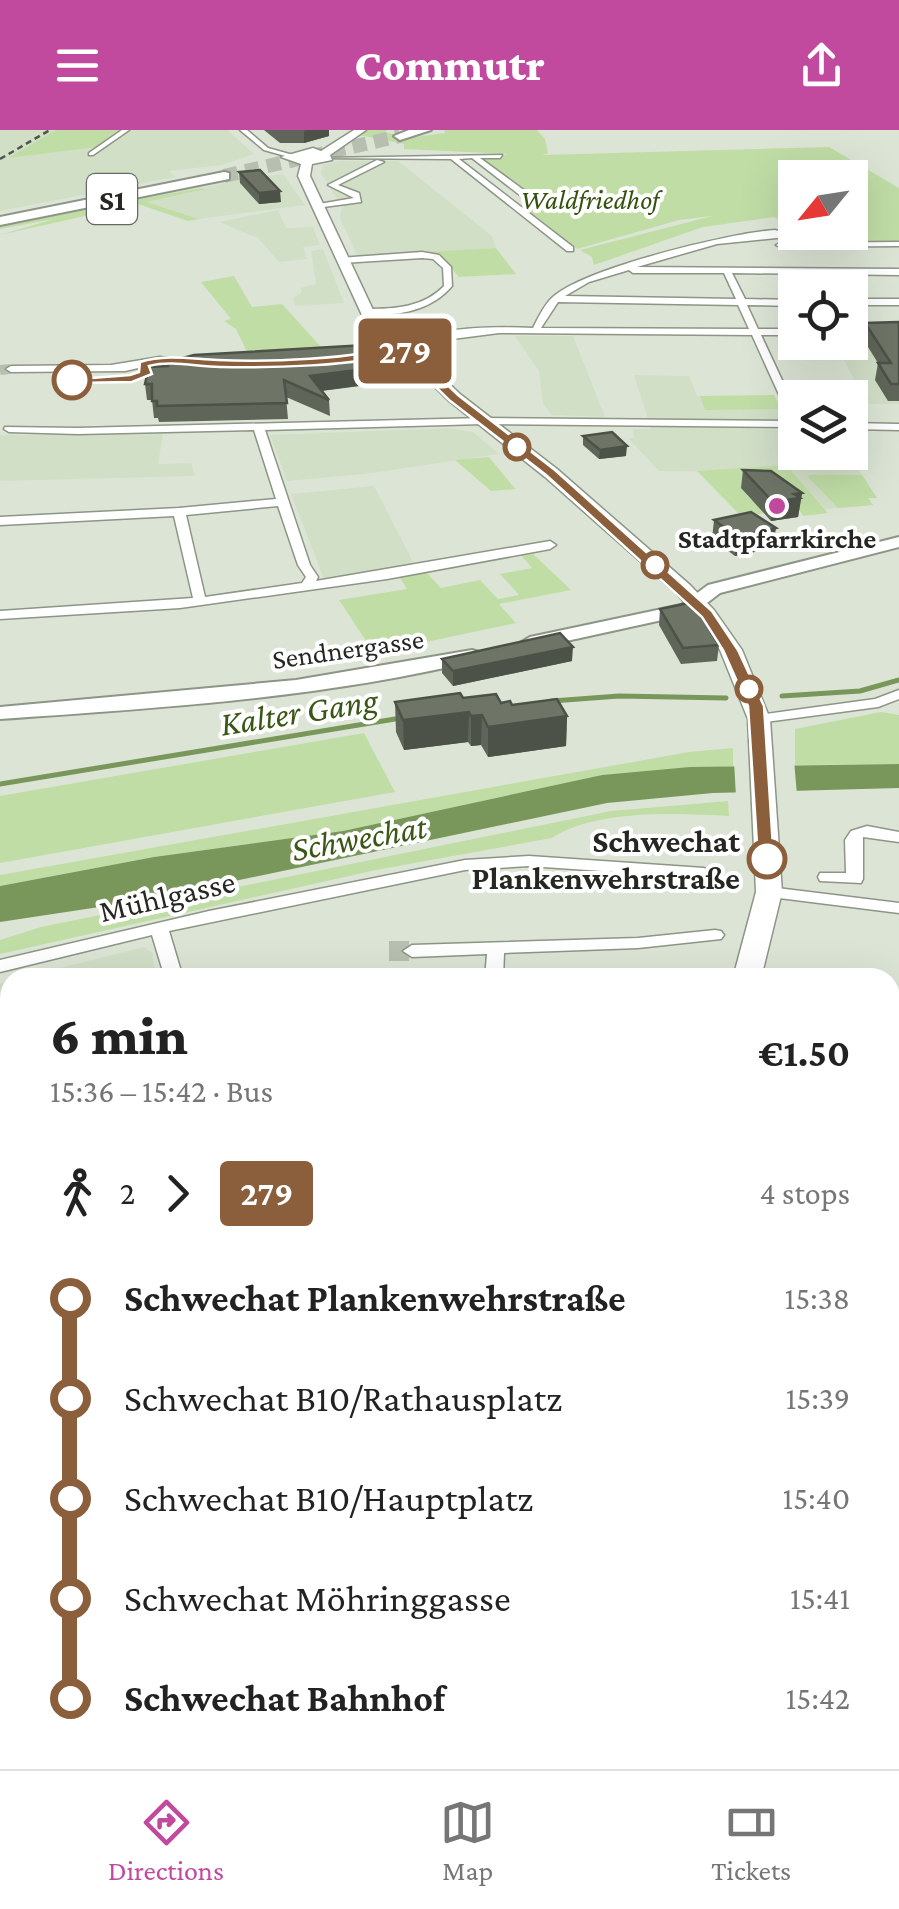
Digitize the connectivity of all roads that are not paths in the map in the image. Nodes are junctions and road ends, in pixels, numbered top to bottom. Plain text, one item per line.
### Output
1 (126, 130) edge
2 (243, 130) edge
3 (361, 130) edge
4 (425, 130) edge
5 (399, 133) edge
6 (91, 154) dead end
7 (290, 154) joint
8 (318, 156) junction
9 (452, 156) junction
10 (500, 156) dead end
11 (475, 158) junction
12 (386, 160) junction
13 (220, 175) tunnel mouth
14 (512, 203) junction
15 (320, 206) junction
16 (0, 218) edge
17 (717, 242) junction
18 (899, 244) edge
19 (741, 245) dead end
20 (570, 249) dead end
21 (342, 260) junction
22 (622, 270) junction
23 (727, 272) junction
24 (899, 272) edge
25 (555, 299) junction
26 (778, 302) edge
27 (868, 302) edge
28 (899, 302) edge
29 (741, 303) junction
30 (366, 312) junction
31 (537, 327) junction
32 (754, 331) junction
33 (778, 332) edge
34 (868, 332) edge
35 (899, 332) edge
36 (401, 346) junction
37 (377, 354) edge
38 (206, 365) edge
39 (11, 370) tunnel mouth
40 (778, 384) edge
41 (483, 421) junction
42 (778, 422) edge
43 (260, 426) junction
44 (868, 426) edge
45 (899, 427) edge
46 (9, 429) dead end
47 (285, 502) junction
48 (179, 512) junction
49 (0, 521) edge
50 (899, 542) edge
51 (550, 545) dead end
52 (308, 584) junction
53 (200, 601) junction
54 (701, 607) junction
55 (0, 615) edge
56 (899, 694) edge
57 (0, 713) edge
58 (759, 719) junction
59 (899, 836) edge
60 (704, 873) dead end
61 (826, 877) dead end
62 (769, 892) junction
63 (899, 908) edge
64 (159, 928) junction
65 (716, 935) dead end
66 (496, 949) junction
67 (412, 950) tunnel mouth
68 (0, 966) edge
69 (171, 968) edge
70 (495, 968) edge
71 (750, 968) edge

1 - 6 street
2 - 7 street
3 - 8 main road
4 - 5 highway
7 - 8 main road
8 - 12 street
8 - 15 main road
9 - 11 street
9 - 12 street
9 - 14 street
10 - 11 street
11 - 14 street
12 - 15 street
13 - 16 highway, S1
14 - 20 street
15 - 21 main road
17 - 17 street
17 - 22 street
18 - 19 street
21 - 30 main road
21 - 30 street
22 - 23 street
22 - 25 street
23 - 24 street
23 - 29 street
25 - 29 street
25 - 31 street
26 - 29 street
27 - 28 street
29 - 32 street
30 - 36 main road
31 - 32 street
31 - 36 street
32 - 33 street
32 - 40 street
34 - 35 street
36 - 37 street
36 - 41 main road
38 - 39 street
41 - 42 street
41 - 43 street
41 - 54 main road
43 - 46 street
43 - 47 street
44 - 45 street
47 - 48 street
47 - 52 street
48 - 49 street
48 - 53 street
50 - 54 street, Sendnergasse
51 - 52 street
52 - 53 street
53 - 55 street
54 - 57 street, Sendnergasse
54 - 58 main road
56 - 58 street
58 - 62 main road
59 - 61 street
60 - 64 street, Mühlgasse
62 - 63 street
62 - 71 main road
64 - 68 street, Mühlgasse
64 - 69 street
65 - 66 street
66 - 67 street
66 - 70 street

